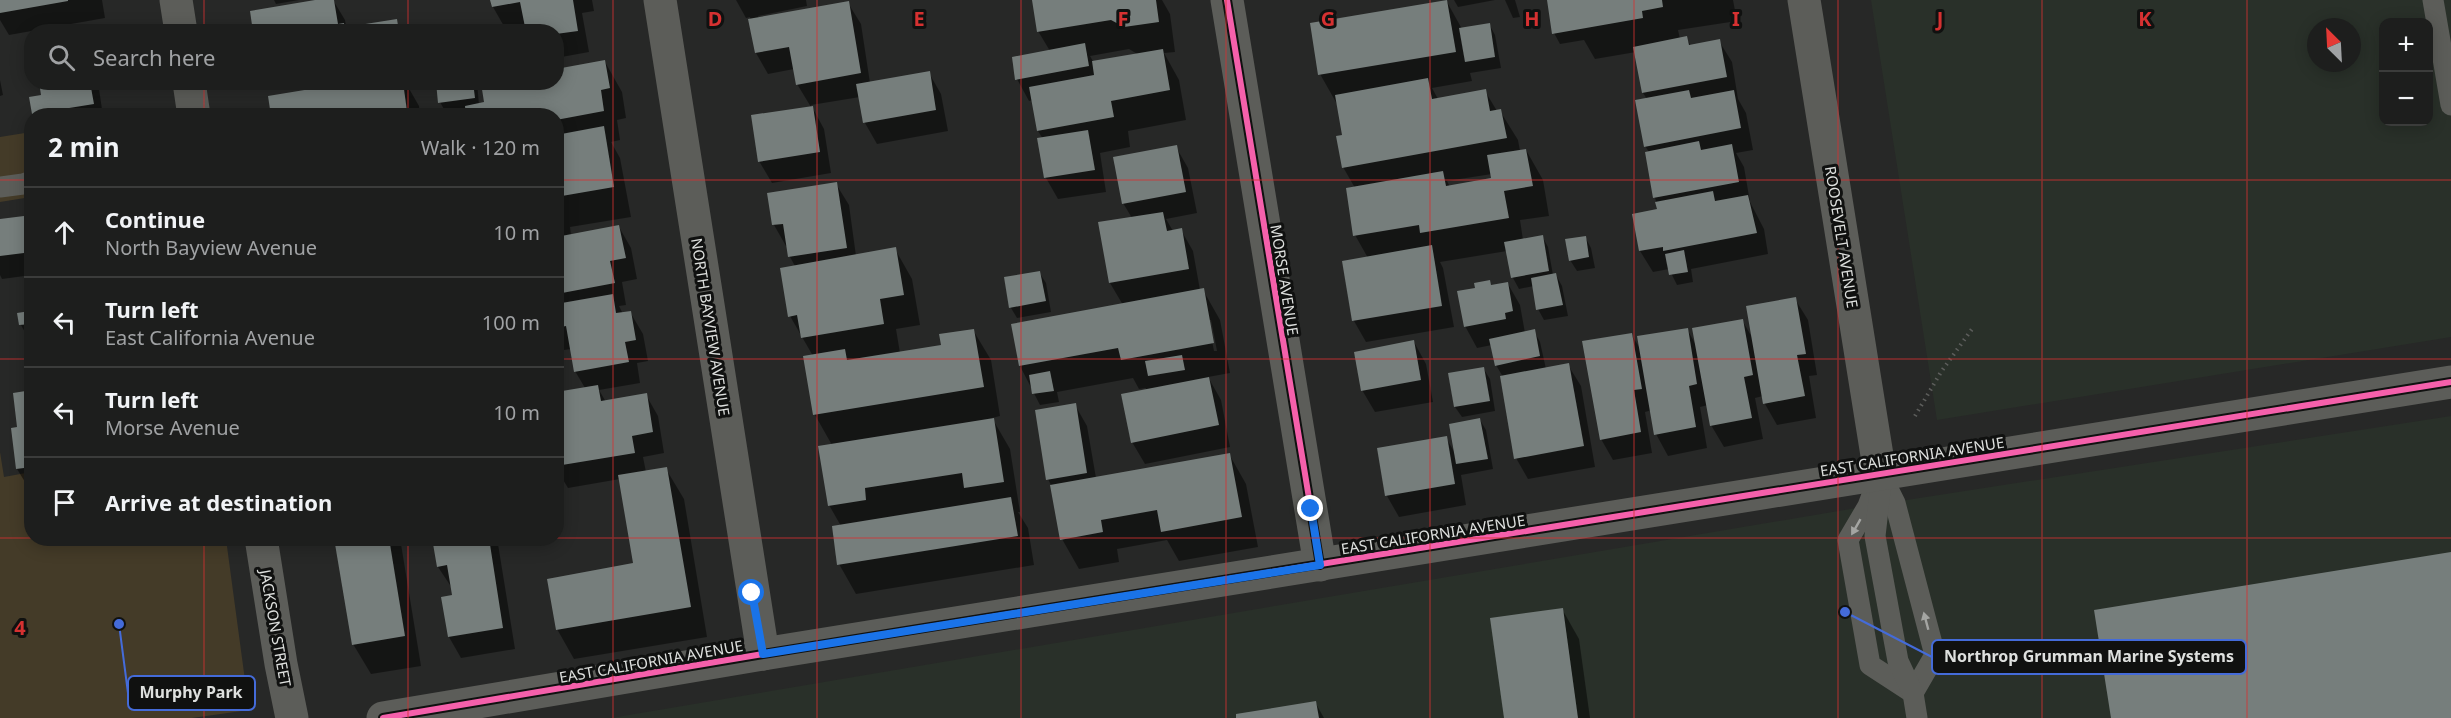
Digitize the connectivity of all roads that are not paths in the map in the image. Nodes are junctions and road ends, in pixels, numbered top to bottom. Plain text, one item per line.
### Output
1 (176, 0) edge
2 (660, 0) edge
3 (1227, 0) edge
4 (1804, 0) edge
5 (2433, 0) edge
6 (180, 24) edge
7 (190, 90) edge
8 (2451, 105) edge
9 (193, 108) edge
10 (24, 184) edge
11 (0, 187) edge
12 (2451, 382) edge
13 (1880, 474) junction
14 (262, 546) edge
15 (1320, 565) junction
16 (763, 654) junction
17 (1913, 693) junction
18 (292, 718) edge
19 (383, 718) edge
20 (1917, 718) edge

1 - 6 street
2 - 16 street, NORTH BAYVIEW AVENUE
3 - 15 street, MORSE AVENUE
4 - 13 street, ROOSEVELT AVENUE
5 - 8 lane
7 - 9 street
10 - 11 lane
12 - 13 street, EAST CALIFORNIA AVENUE
13 - 15 street, EAST CALIFORNIA AVENUE
17 -> 13 lane
13 -> 17 lane
14 - 18 street, JACKSON STREET
15 - 16 street, EAST CALIFORNIA AVENUE
16 - 19 street, EAST CALIFORNIA AVENUE
17 - 20 lane

